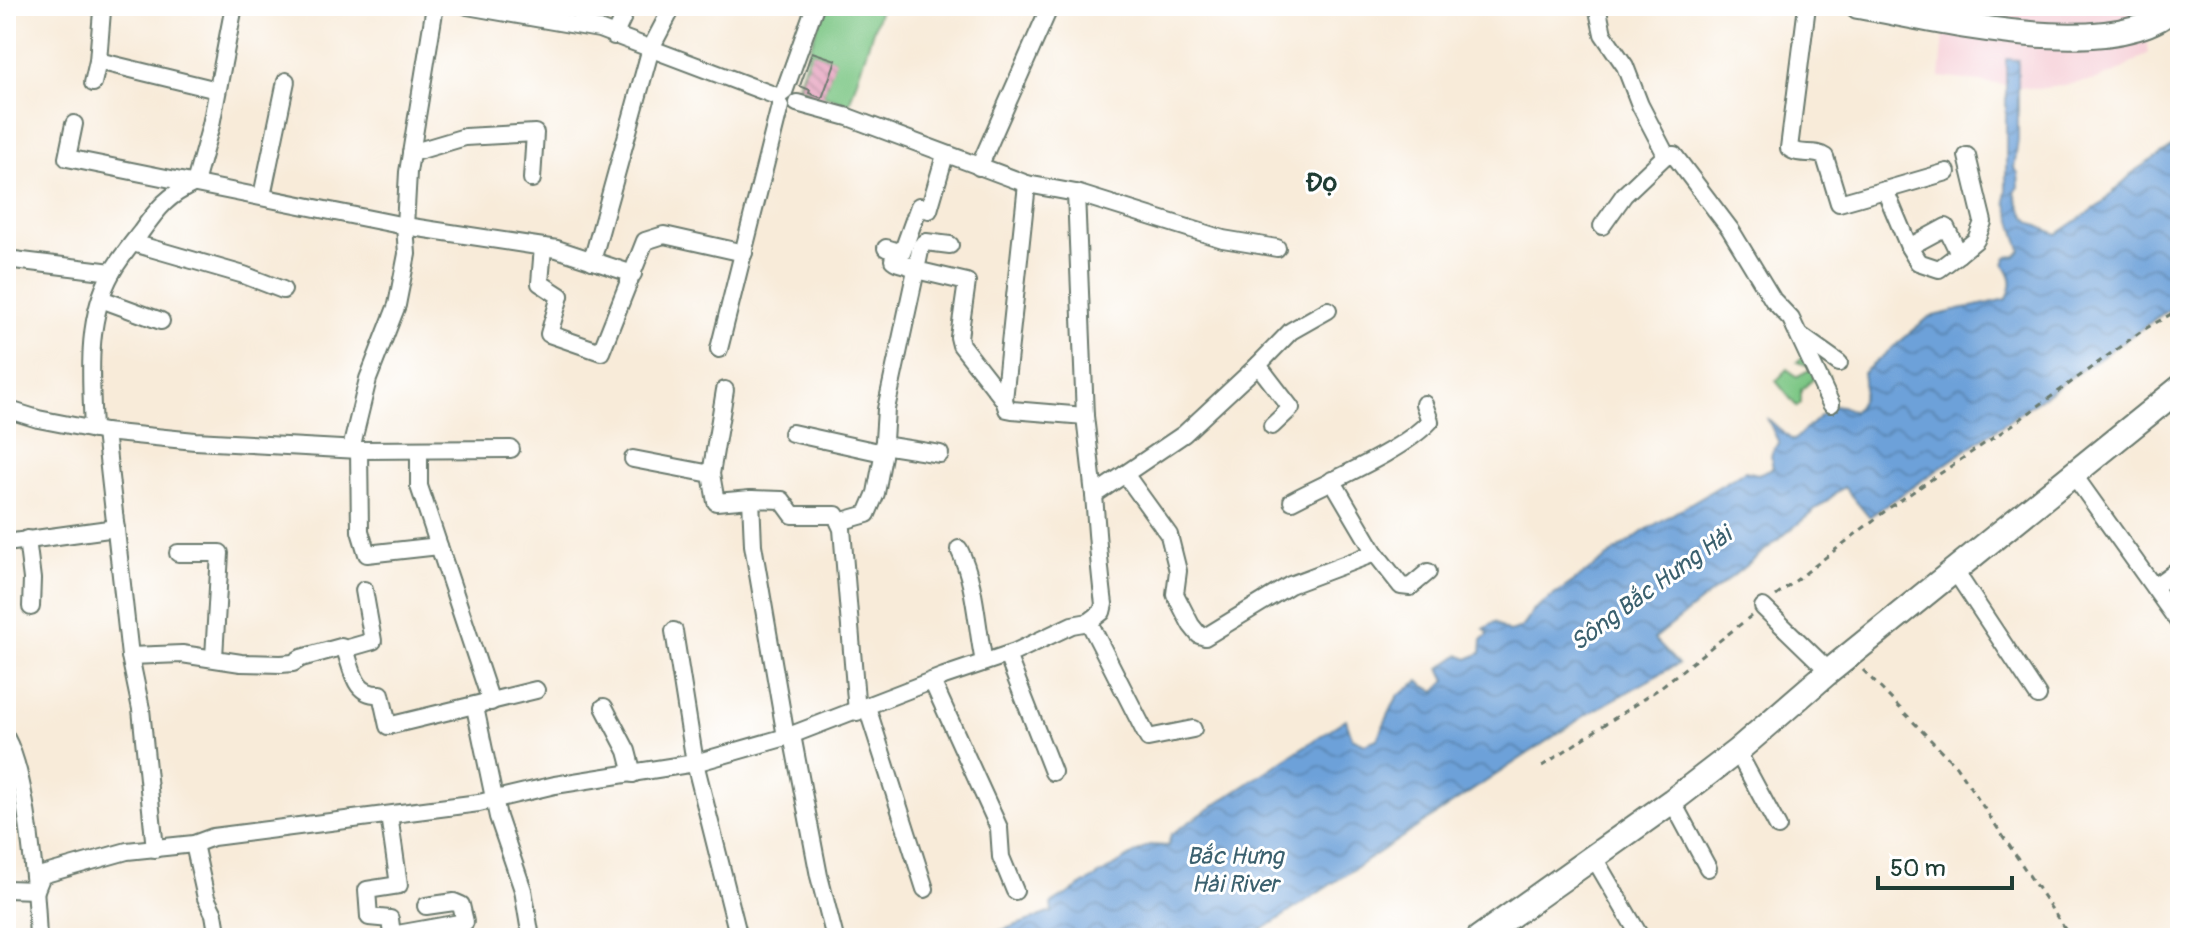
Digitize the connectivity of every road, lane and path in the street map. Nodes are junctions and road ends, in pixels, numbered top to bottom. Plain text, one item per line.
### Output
1 (234, 6) edge
2 (435, 6) edge
3 (467, 6) edge
4 (628, 6) edge
5 (673, 6) edge
6 (815, 6) edge
7 (1597, 6) edge
8 (1807, 6) edge
9 (1858, 6) edge
10 (2176, 6) edge
11 (527, 10) edge
12 (102, 11) dead end
13 (1047, 13) dead end
14 (614, 36) junction
15 (651, 48) junction
16 (98, 61) junction
17 (286, 81) dead end
18 (93, 83) dead end
19 (217, 90) junction
20 (785, 99) junction
21 (74, 124) dead end
22 (411, 153) junction
23 (945, 155) junction
24 (1666, 155) junction
25 (1967, 156) dead end
26 (979, 167) junction
27 (1947, 172) dead end
28 (532, 179) dead end
29 (195, 183) junction
30 (1027, 184) junction
31 (1885, 190) junction
32 (1056, 191) junction
33 (1076, 193) junction
34 (262, 196) junction
35 (1076, 214) junction
36 (405, 226) junction
37 (1602, 226) dead end
38 (133, 243) junction
39 (950, 245) dead end
40 (543, 247) junction
41 (1909, 247) junction
42 (1277, 248) dead end
43 (744, 253) junction
44 (1959, 254) junction
45 (6, 259) edge
46 (592, 261) junction
47 (916, 270) junction
48 (112, 272) junction
49 (633, 274) junction
50 (283, 290) dead end
51 (101, 299) junction
52 (2180, 309) edge
53 (1328, 310) dead end
54 (161, 321) dead end
55 (1798, 333) junction
56 (719, 349) dead end
57 (1839, 363) dead end
58 (1258, 365) junction
59 (2180, 388) edge
60 (725, 390) dead end
61 (1004, 400) junction
62 (1424, 404) dead end
63 (1831, 404) dead end
64 (6, 409) edge
65 (1085, 416) junction
66 (1272, 426) dead end
67 (99, 431) junction
68 (792, 433) dead end
69 (355, 449) junction
70 (511, 449) dead end
71 (883, 449) junction
72 (419, 450) junction
73 (940, 454) dead end
74 (633, 459) dead end
75 (711, 474) junction
76 (1125, 474) junction
77 (2073, 474) junction
78 (1332, 480) junction
79 (1094, 495) junction
80 (751, 499) junction
81 (1292, 501) dead end
82 (839, 522) junction
83 (116, 528) junction
84 (27, 539) junction
85 (6, 543) edge
86 (439, 546) junction
87 (959, 549) dead end
88 (178, 553) dead end
89 (1375, 553) junction
90 (2180, 568) edge
91 (1955, 571) junction
92 (1428, 572) dead end
93 (2154, 587) junction
94 (364, 590) dead end
95 (31, 607) dead end
96 (1763, 607) junction
97 (1089, 622) junction
98 (2180, 624) edge
99 (674, 631) dead end
100 (345, 649) junction
101 (1007, 655) junction
102 (130, 656) junction
103 (1849, 656) junction
104 (214, 657) junction
105 (984, 662) junction
106 (1830, 672) junction
107 (932, 681) junction
108 (536, 690) dead end
109 (2038, 696) dead end
110 (483, 704) junction
111 (604, 707) dead end
112 (862, 709) junction
113 (1193, 729) dead end
114 (789, 736) junction
115 (6, 738) edge
116 (1737, 751) junction
117 (695, 763) junction
118 (1542, 766) dead end
119 (1053, 772) dead end
120 (633, 774) junction
121 (494, 799) junction
122 (1672, 801) junction
123 (389, 815) junction
124 (1778, 827) dead end
125 (194, 844) junction
126 (155, 849) junction
127 (1593, 856) junction
128 (1708, 868) dead end
129 (6, 889) edge
130 (925, 889) dead end
131 (36, 890) junction
132 (1015, 891) dead end
133 (426, 906) dead end
134 (1504, 930) edge
135 (38, 938) edge
136 (218, 938) edge
137 (531, 938) edge
138 (739, 938) edge
139 (835, 938) edge
140 (1479, 938) edge
141 (1641, 938) edge
142 (2071, 938) edge

1 - 19 street
2 - 22 street
3 - 11 street
4 - 14 street
5 - 15 street
6 - 20 street
7 - 24 street
8 - 31 street
9 - 10 street
11 - 14 street
12 - 16 street
13 - 26 street
14 - 15 street
15 - 20 street
15 - 46 street
16 - 18 street
16 - 19 street
17 - 34 street
19 - 29 street
20 - 23 street
20 - 43 street
21 - 29 street
22 - 28 street
22 - 36 street
23 - 26 street
23 - 47 street
24 - 37 street
24 - 55 street
25 - 44 street
26 - 30 street
27 - 31 street
29 - 34 street
29 - 38 street
30 - 32 street
30 - 61 street
31 - 41 street
32 - 33 street
32 - 35 street
33 - 35 street
33 - 42 street
34 - 36 street
35 - 65 street
36 - 40 street
36 - 69 street
38 - 48 street
38 - 50 street
39 - 47 street
40 - 46 street
40 - 49 street
41 - 44 street
41 - 44 street
43 - 49 street
43 - 56 street
45 - 48 street
46 - 49 street
47 - 61 street
47 - 71 street
48 - 51 street
51 - 54 street
51 - 67 street
52 - 96 path
53 - 58 street
55 - 57 street
55 - 63 street
58 - 66 street
58 - 76 street
59 - 77 street
60 - 75 street
61 - 65 street
62 - 78 street
64 - 67 street
65 - 79 street
67 - 69 street
67 - 83 street
68 - 71 street
69 - 72 street
69 - 86 street
70 - 72 street
71 - 73 street
71 - 82 street
72 - 86 street
74 - 75 street
75 - 80 street
76 - 79 street
76 - 89 street
77 - 91 street
77 - 93 street
78 - 81 street
78 - 89 street
79 - 97 street
80 - 82 street
80 - 114 street
82 - 112 street
83 - 84 street
83 - 102 street
84 - 85 street
84 - 95 street
86 - 110 street
87 - 105 street
88 - 104 street
89 - 92 street
90 - 93 street
91 - 103 street
91 - 109 street
93 - 98 street
94 - 100 street
96 - 106 street
96 - 118 path
97 - 101 street
97 - 113 street
99 - 117 street
100 - 104 street
100 - 110 street
101 - 105 street
101 - 119 street
102 - 104 street
102 - 126 street
103 - 106 street
103 - 142 path
105 - 107 street
106 - 116 street
107 - 112 street
107 - 132 street
108 - 110 street
110 - 121 street
111 - 120 street
112 - 114 street
112 - 130 street
114 - 117 street
114 - 139 street
115 - 131 street
116 - 122 street
116 - 124 street
117 - 120 street
117 - 138 street
120 - 121 street
121 - 123 street
121 - 137 street
122 - 127 street
122 - 128 street
123 - 125 street
123 - 133 street
125 - 126 street
125 - 136 street
126 - 131 street
127 - 134 street
127 - 141 street
129 - 131 street
131 - 135 street
134 - 140 street

